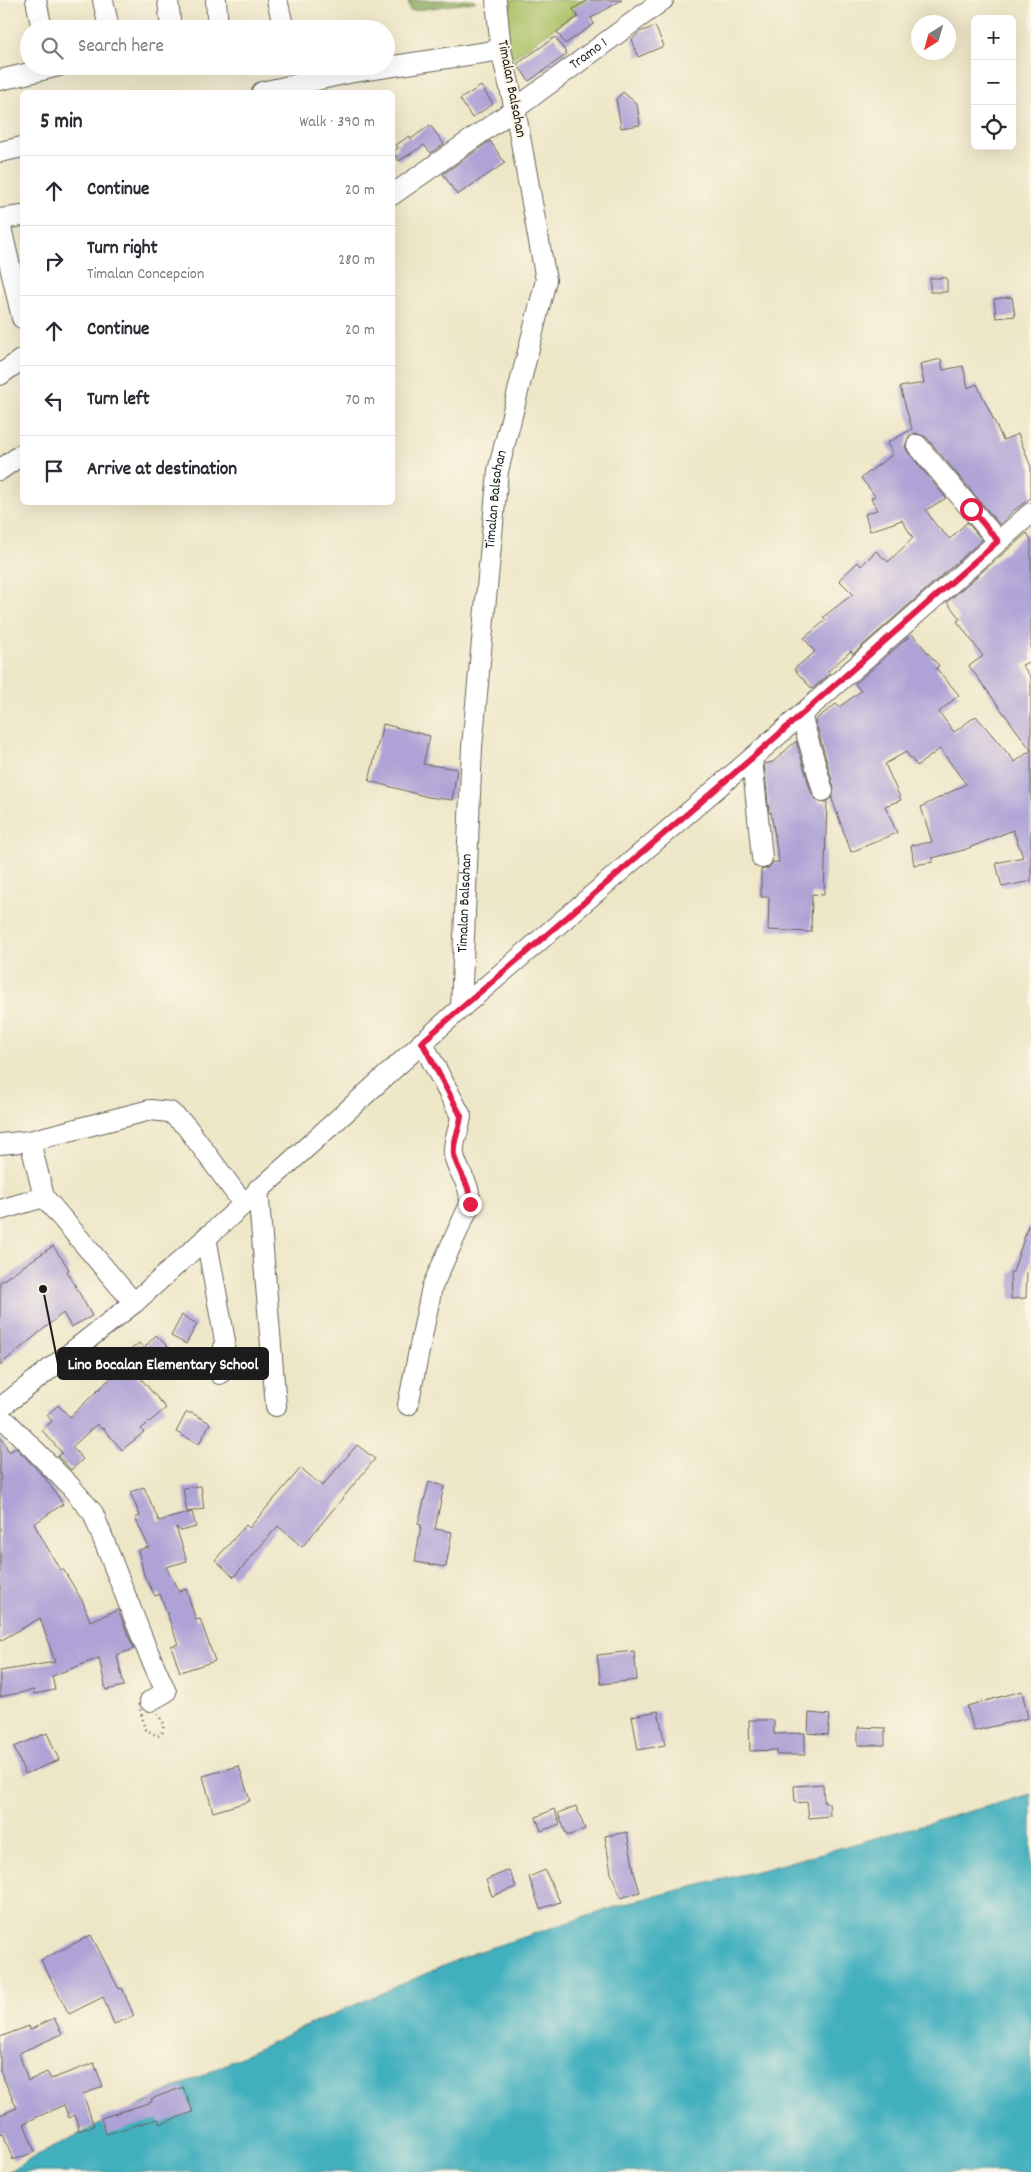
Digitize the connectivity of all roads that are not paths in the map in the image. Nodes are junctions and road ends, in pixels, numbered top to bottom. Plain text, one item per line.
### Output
1 (36, 0) edge
2 (103, 0) edge
3 (168, 0) edge
4 (216, 0) edge
5 (277, 0) edge
6 (496, 0) edge
7 (663, 0) edge
8 (40, 20) edge
9 (107, 20) edge
10 (171, 20) edge
11 (217, 20) edge
12 (282, 20) edge
13 (501, 50) junction
14 (395, 66) edge
15 (20, 75) edge
16 (335, 75) edge
17 (0, 80) edge
18 (297, 81) edge
19 (268, 90) edge
20 (515, 109) junction
21 (20, 147) edge
22 (0, 152) edge
23 (395, 193) edge
24 (20, 216) edge
25 (0, 219) edge
26 (0, 223) edge
27 (20, 309) edge
28 (20, 360) edge
29 (0, 375) edge
30 (917, 445) dead end
31 (20, 455) edge
32 (0, 470) edge
33 (1031, 513) edge
34 (998, 541) junction
35 (802, 715) junction
36 (752, 758) junction
37 (823, 791) dead end
38 (762, 858) dead end
39 (461, 1008) junction
40 (422, 1042) junction
41 (30, 1141) junction
42 (0, 1144) edge
43 (258, 1189) junction
44 (44, 1197) junction
45 (244, 1203) junction
46 (0, 1210) edge
47 (206, 1237) junction
48 (134, 1303) junction
49 (220, 1374) dead end
50 (408, 1405) dead end
51 (276, 1406) dead end
52 (0, 1408) edge
53 (0, 1419) edge
54 (150, 1701) dead end

1 - 8 street
2 - 9 street
3 - 10 street
4 - 11 street
5 - 12 street
6 - 13 street, Timalan Balsahan
7 - 20 street, Tramo 1
13 - 14 street
13 - 20 street, Timalan Balsahan
15 - 17 street
16 - 18 street
18 - 19 street
20 - 23 street, Tramo 1
20 - 39 street, Timalan Balsahan
21 - 22 street
24 - 25 street
26 - 27 street
28 - 29 street
30 - 34 street
31 - 32 street
33 - 34 street
34 - 35 street
35 - 36 street
35 - 37 street
36 - 38 street
36 - 39 street
39 - 40 street
40 - 43 street
40 - 50 street
41 - 42 street
41 - 44 street
41 - 45 street
43 - 45 street
43 - 51 street
44 - 46 street
44 - 48 street
45 - 47 street
47 - 48 street
47 - 49 street
48 - 52 street
53 - 54 street

